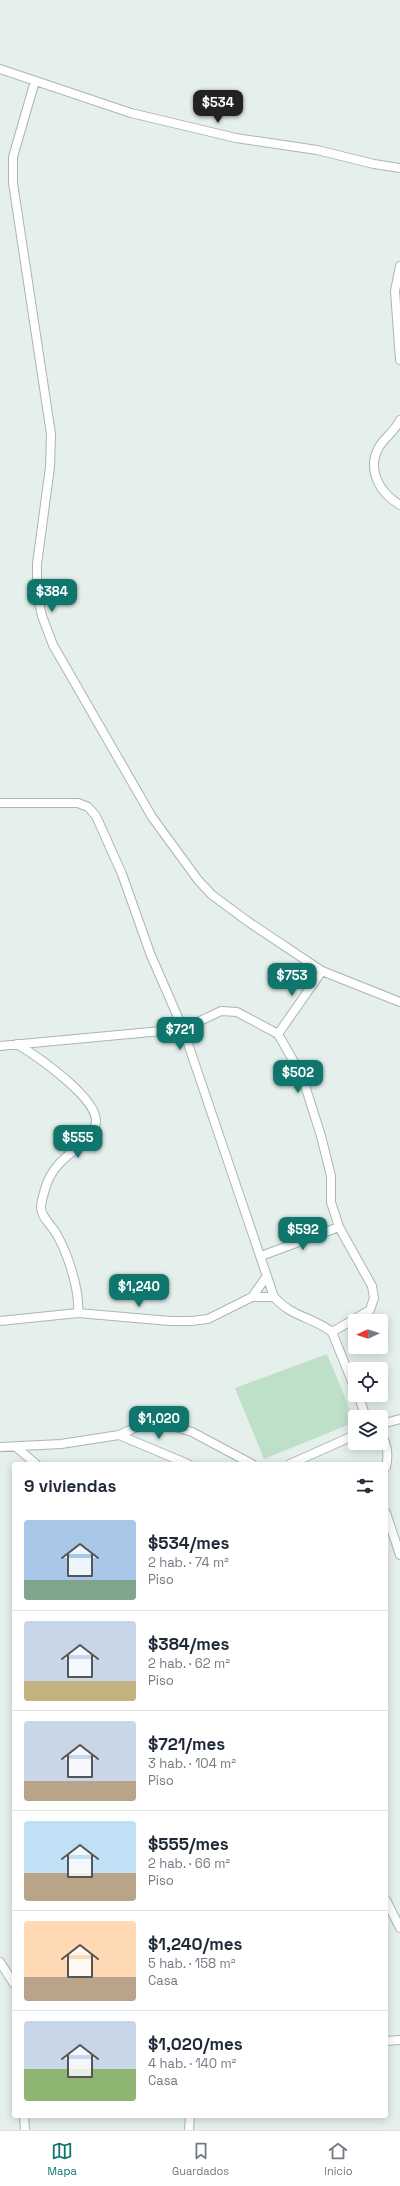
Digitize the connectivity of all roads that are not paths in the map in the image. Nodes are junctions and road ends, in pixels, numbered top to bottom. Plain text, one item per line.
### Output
1 (0, 69) edge
2 (35, 81) junction
3 (400, 168) edge
4 (400, 266) edge
5 (400, 360) edge
6 (400, 420) edge
7 (400, 505) edge
8 (0, 802) edge
9 (322, 971) junction
10 (400, 1002) edge
11 (183, 1029) junction
12 (278, 1034) junction
13 (17, 1044) junction
14 (0, 1046) edge
15 (339, 1227) junction
16 (261, 1256) junction
17 (267, 1276) junction
18 (252, 1297) junction
19 (274, 1297) junction
20 (78, 1313) junction
21 (0, 1321) edge
22 (332, 1332) junction
23 (348, 1372) edge
24 (400, 1419) edge
25 (388, 1422) edge
26 (119, 1435) junction
27 (348, 1438) edge
28 (0, 1447) edge
29 (16, 1447) junction
30 (387, 1450) edge
31 (34, 1462) edge
32 (183, 1462) edge
33 (248, 1462) edge
34 (294, 1462) edge
35 (387, 1462) edge
36 (388, 1519) edge
37 (400, 1555) edge
38 (388, 1904) edge
39 (400, 1928) edge
40 (0, 1962) edge
41 (12, 1981) edge
42 (400, 2040) edge
43 (388, 2041) edge
44 (24, 2118) edge
45 (190, 2118) edge
46 (25, 2130) edge
47 (189, 2130) edge

1 - 2 street
2 - 3 street
2 - 9 street
4 - 5 street
6 - 7 street
8 - 11 street
9 - 10 street
9 - 12 street
11 - 12 street
11 - 13 street
11 - 16 street
12 - 15 street
13 - 14 street
13 - 20 street
15 - 16 street
15 - 22 street
16 - 17 street
17 - 18 street
17 - 19 street
18 - 19 street
18 - 20 street
19 - 22 street
20 - 21 street
22 - 23 street
24 - 25 street
26 - 29 street
26 - 32 street
26 - 33 street
27 - 34 street
28 - 29 street
29 - 31 street
30 - 35 street
36 - 37 street
38 - 39 street
40 - 41 street
42 - 43 street
44 - 46 street
45 - 47 street

